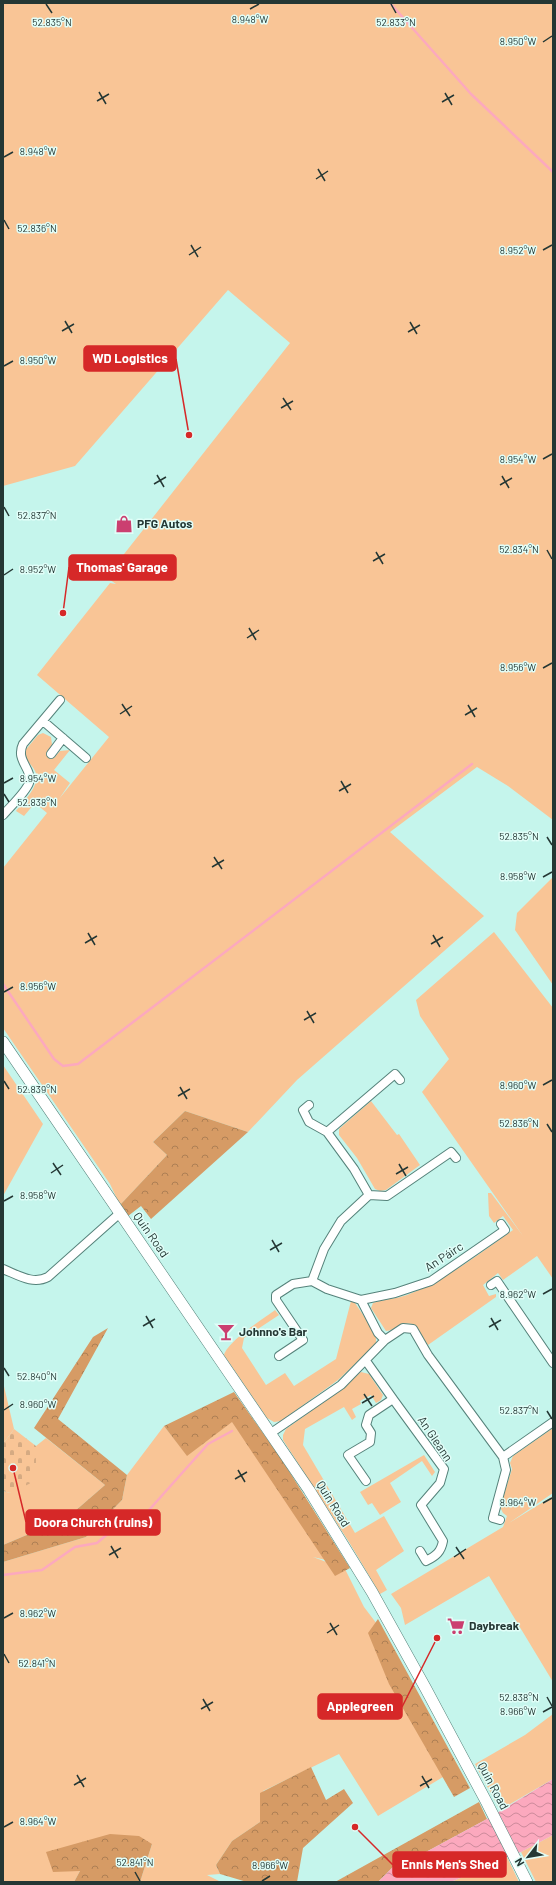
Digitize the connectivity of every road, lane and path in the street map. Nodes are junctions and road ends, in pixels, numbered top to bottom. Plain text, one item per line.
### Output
1 (60, 700) dead end
2 (43, 720) junction
3 (63, 738) junction
4 (51, 754) dead end
5 (86, 758) dead end
6 (3, 815) edge
7 (3, 1042) edge
8 (400, 1080) dead end
9 (309, 1105) dead end
10 (326, 1132) junction
11 (456, 1158) dead end
12 (370, 1195) junction
13 (120, 1214) junction
14 (501, 1224) dead end
15 (3, 1269) edge
16 (312, 1281) junction
17 (491, 1285) dead end
18 (361, 1300) junction
19 (385, 1340) junction
20 (279, 1356) dead end
21 (366, 1361) junction
22 (553, 1364) edge
23 (393, 1399) junction
24 (553, 1422) edge
25 (271, 1433) junction
26 (503, 1457) junction
27 (366, 1481) dead end
28 (500, 1520) dead end
29 (420, 1551) dead end
30 (526, 1882) edge

1 - 2 street
2 - 3 street
2 - 6 street
3 - 4 street
3 - 5 street
7 - 13 main road, Quin Road
8 - 10 street
9 - 10 street
10 - 12 street
11 - 12 street
12 - 16 street
13 - 15 street
13 - 25 main road, Quin Road
14 - 18 street, An Páirc
16 - 18 street, An Páirc
16 - 20 street
17 - 22 street
18 - 19 street
19 - 21 street
19 - 26 street
21 - 23 street, An Gleann
21 - 25 street
23 - 27 street
23 - 29 street, An Gleann
24 - 26 street
25 - 30 main road, Quin Road
26 - 28 street

